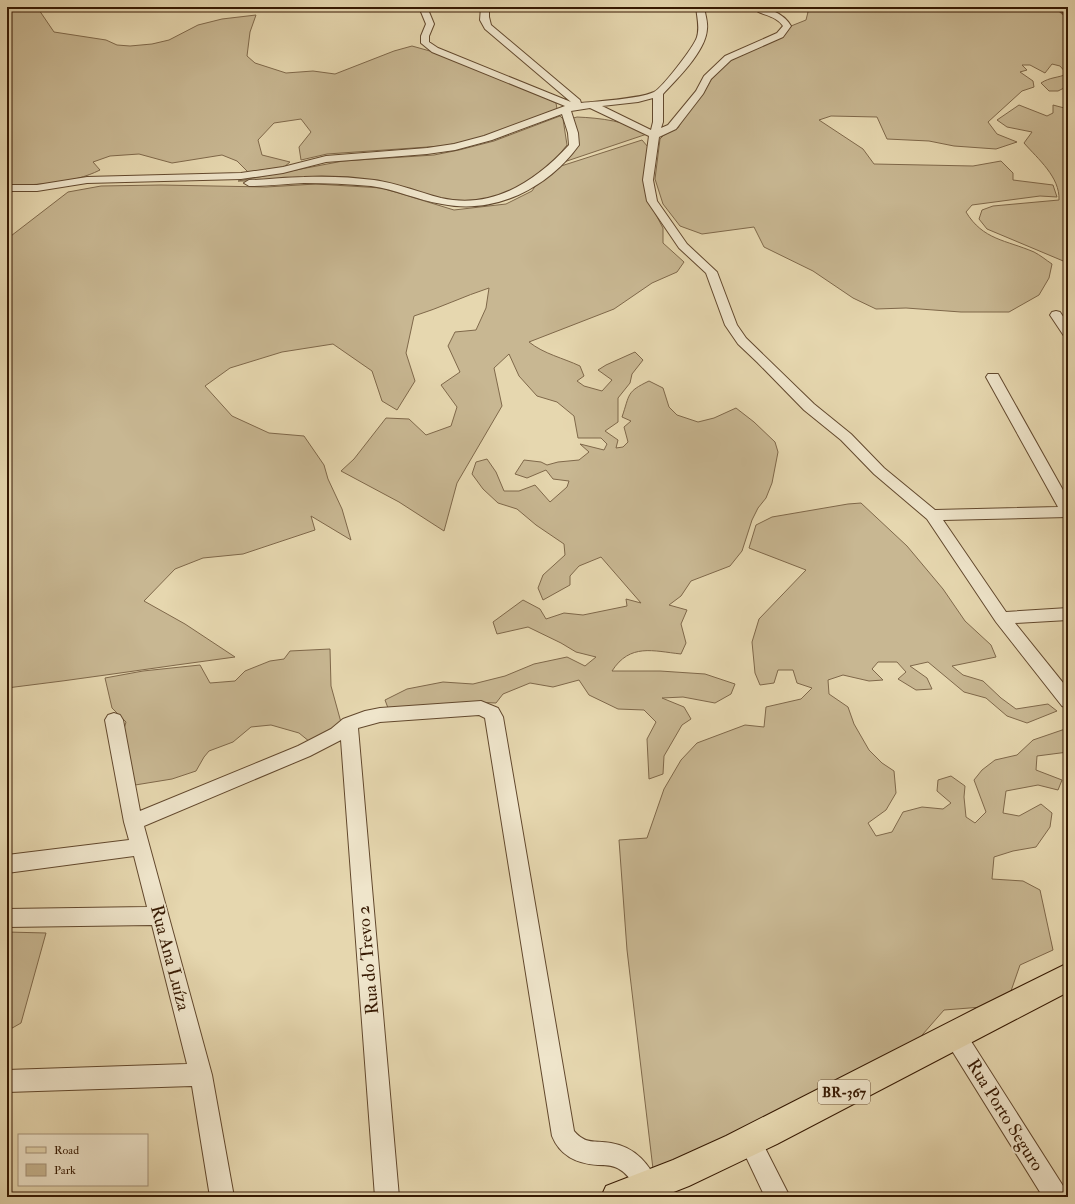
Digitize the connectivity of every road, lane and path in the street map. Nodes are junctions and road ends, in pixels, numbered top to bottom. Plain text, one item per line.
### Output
1 (422, 7) edge
2 (485, 7) edge
3 (700, 7) edge
4 (755, 7) edge
5 (658, 94) junction
6 (579, 107) junction
7 (654, 135) junction
8 (170, 178) junction
9 (7, 188) edge
10 (1056, 316) dead end
11 (1068, 333) edge
12 (993, 377) dead end
13 (1068, 512) edge
14 (932, 516) junction
15 (1068, 614) edge
16 (1002, 618) junction
17 (1068, 701) edge
18 (114, 720) dead end
19 (349, 724) junction
20 (133, 822) junction
21 (141, 847) junction
22 (7, 864) edge
23 (158, 916) junction
24 (7, 918) edge
25 (1068, 977) edge
26 (954, 1034) junction
27 (201, 1075) junction
28 (7, 1081) edge
29 (750, 1142) junction
30 (648, 1187) junction
31 (222, 1197) edge
32 (387, 1197) edge
33 (617, 1197) edge
34 (778, 1197) edge
35 (1056, 1197) edge

1 - 6 street
2 - 6 street
3 - 5 street
4 - 7 street
5 - 6 street
5 - 7 street
6 - 7 street
6 - 8 street
6 - 8 street
7 - 14 street
8 - 9 street
10 - 11 street
12 - 13 street
13 - 14 street
14 - 16 street
15 - 16 street
16 - 17 street
18 - 20 street, Rua Ana Luíza
19 - 20 street
19 - 30 street
19 - 32 street, Rua do Trevo 2
20 - 21 street, Rua Ana Luíza
21 - 22 street
21 - 23 street, Rua Ana Luíza
23 - 24 street
23 - 27 street, Rua Ana Luíza
25 - 26 main road, BR-367
26 - 29 main road, BR-367
26 - 35 street, Rua Porto Seguro
27 - 28 street
27 - 31 street, Rua Ana Luíza
29 - 30 main road, BR-367
29 - 34 street
30 - 33 main road, BR-367

